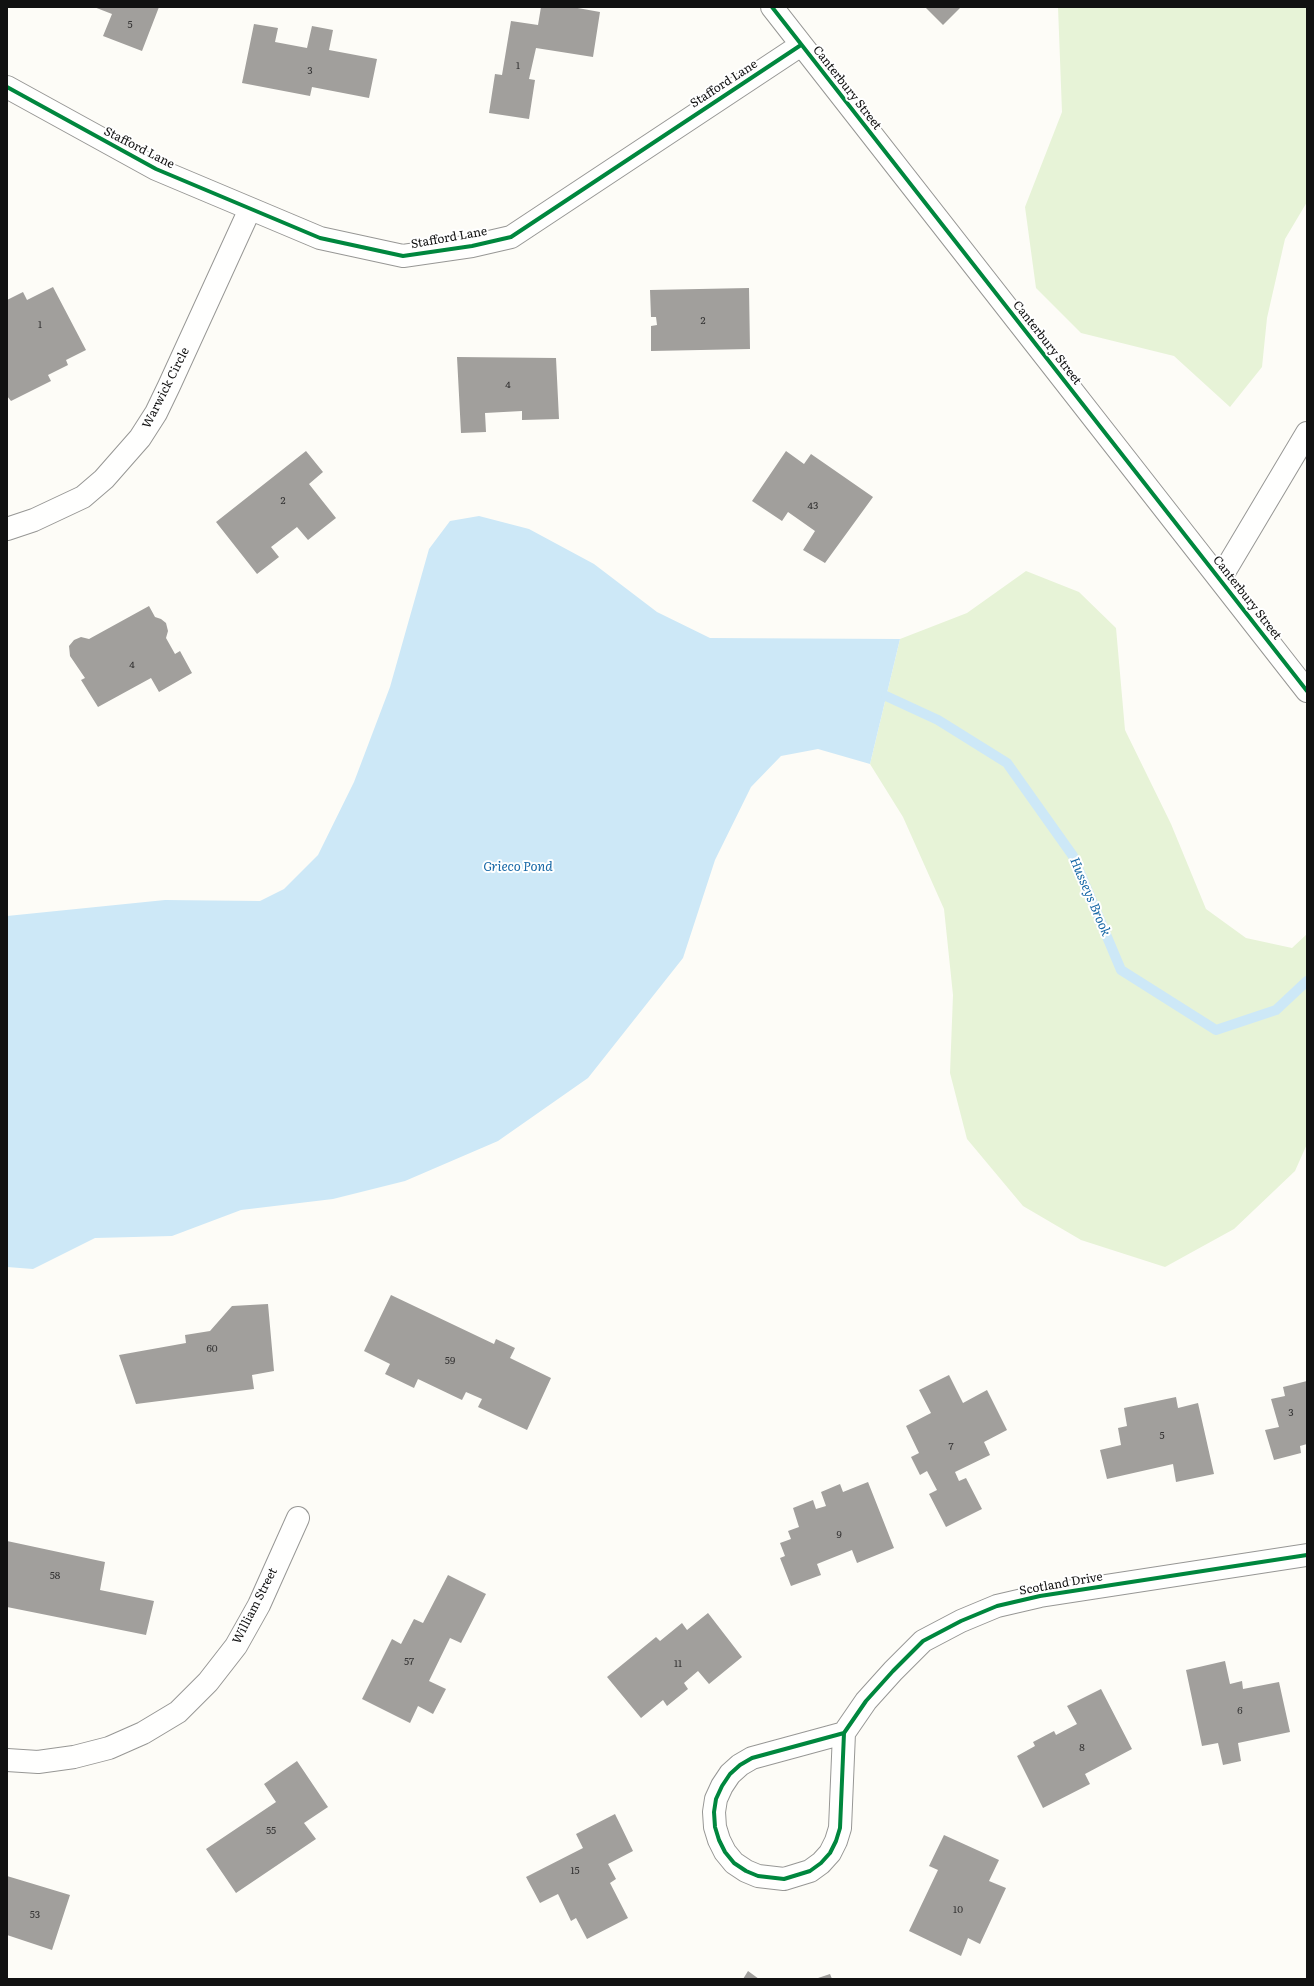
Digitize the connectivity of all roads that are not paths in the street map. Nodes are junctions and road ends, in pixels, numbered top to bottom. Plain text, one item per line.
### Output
1 (772, 7) edge
2 (801, 45) junction
3 (7, 87) edge
4 (250, 209) junction
5 (1307, 433) edge
6 (7, 529) edge
7 (1220, 579) junction
8 (1307, 691) edge
9 (298, 1518) dead end
10 (1307, 1554) edge
11 (844, 1733) junction
12 (7, 1760) edge

1 - 2 street, Canterbury Street
2 - 4 street, Stafford Lane
2 - 7 street, Canterbury Street
3 - 4 street, Stafford Lane
4 - 6 street, Warwick Circle
5 - 7 street
7 - 8 street, Canterbury Street
9 - 12 street, William Street
10 - 11 street, Scotland Drive
11 - 11 street

